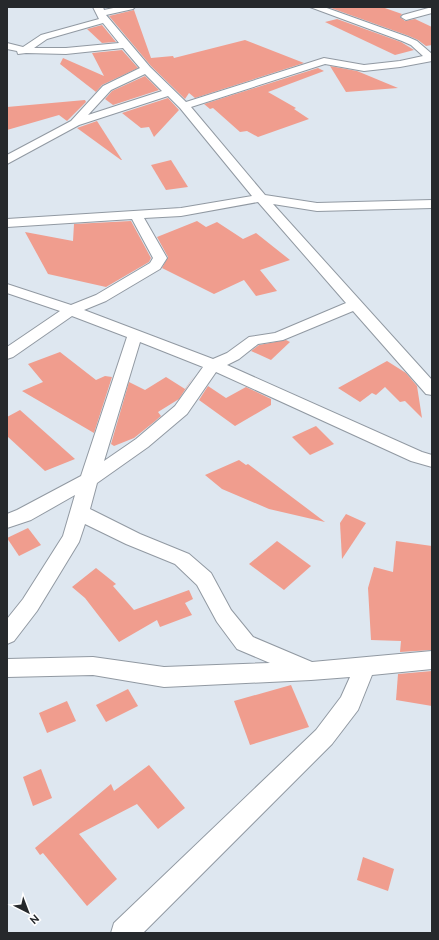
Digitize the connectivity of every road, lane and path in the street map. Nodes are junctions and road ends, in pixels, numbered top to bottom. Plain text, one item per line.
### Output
1 (130, 7) edge
2 (316, 7) edge
3 (432, 10) edge
4 (101, 14) edge
5 (406, 17) dead end
6 (125, 45) junction
7 (7, 46) edge
8 (25, 49) junction
9 (7, 56) edge
10 (432, 61) edge
11 (146, 69) junction
12 (170, 92) junction
13 (184, 106) junction
14 (75, 123) junction
15 (7, 160) edge
16 (261, 198) junction
17 (432, 204) edge
18 (136, 215) junction
19 (7, 223) edge
20 (7, 288) edge
21 (356, 304) junction
22 (71, 310) junction
23 (135, 335) junction
24 (7, 354) edge
25 (213, 365) junction
26 (432, 390) edge
27 (432, 461) edge
28 (90, 479) junction
29 (79, 512) junction
30 (7, 521) edge
31 (7, 634) edge
32 (432, 660) edge
33 (365, 666) junction
34 (7, 668) edge
35 (311, 671) junction
36 (124, 933) edge

1 - 4 street
2 - 10 street
3 - 5 street
4 - 6 street
4 - 8 street
6 - 8 street
6 - 11 street
7 - 8 street
8 - 9 street
10 - 13 street
11 - 12 street
11 - 14 street
12 - 13 street
12 - 14 street
13 - 16 street
14 - 15 street
16 - 17 street
16 - 18 street
16 - 21 street
18 - 19 street
18 - 22 street
20 - 22 street
21 - 25 street
21 - 26 street
22 - 23 street
22 - 24 street
23 - 25 street
23 - 28 street
25 - 27 street
25 - 28 street
28 - 29 street
28 - 30 street
29 - 31 street
29 - 35 street
32 - 33 street
33 - 35 street
33 - 36 street
34 - 35 street

